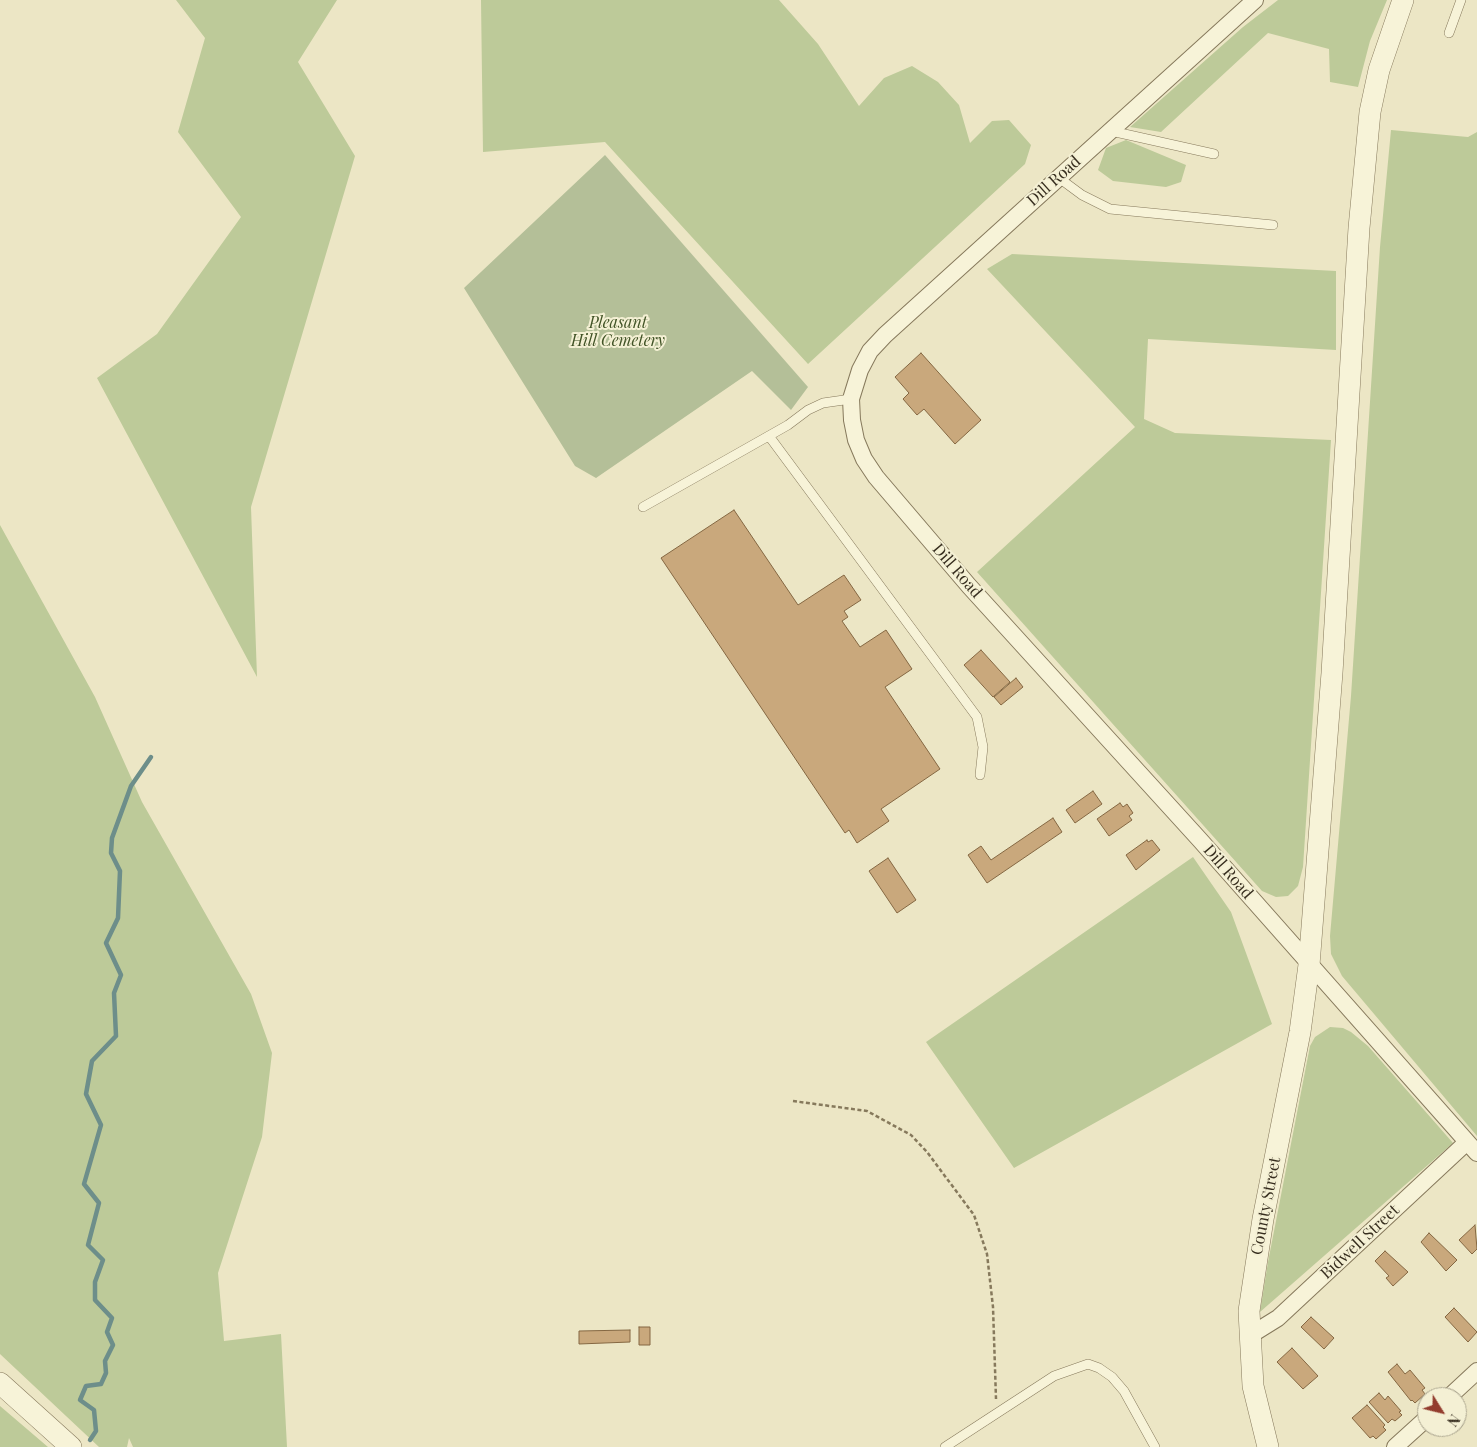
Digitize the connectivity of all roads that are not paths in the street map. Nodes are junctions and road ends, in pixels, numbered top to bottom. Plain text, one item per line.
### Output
1 (1255, 0) edge
2 (1403, 0) edge
3 (1462, 0) edge
4 (1449, 33) dead end
5 (1110, 131) junction
6 (1214, 154) dead end
7 (1059, 178) junction
8 (1273, 225) dead end
9 (851, 399) junction
10 (769, 436) junction
11 (643, 507) dead end
12 (980, 775) dead end
13 (1309, 964) junction
14 (1472, 1147) edge
15 (1249, 1336) junction
16 (1477, 1371) edge
17 (0, 1383) edge
18 (1460, 1387) edge
19 (1417, 1427) edge
20 (71, 1447) edge
21 (945, 1447) edge
22 (1155, 1447) edge
23 (1268, 1447) edge
24 (1395, 1447) edge

1 - 5 street, Dill Road
2 - 13 street, County Street
3 - 4 lane
5 - 6 lane
5 - 7 street, Dill Road
7 - 8 lane
7 - 9 street, Dill Road
9 - 10 lane
9 - 13 street, Dill Road
10 - 11 lane
10 - 12 lane
13 - 14 street, Dill Road
13 - 15 street, County Street
14 - 15 street, Bidwell Street
15 - 23 street, County Street
16 - 18 street
17 - 20 street
19 - 24 street
21 - 22 lane

